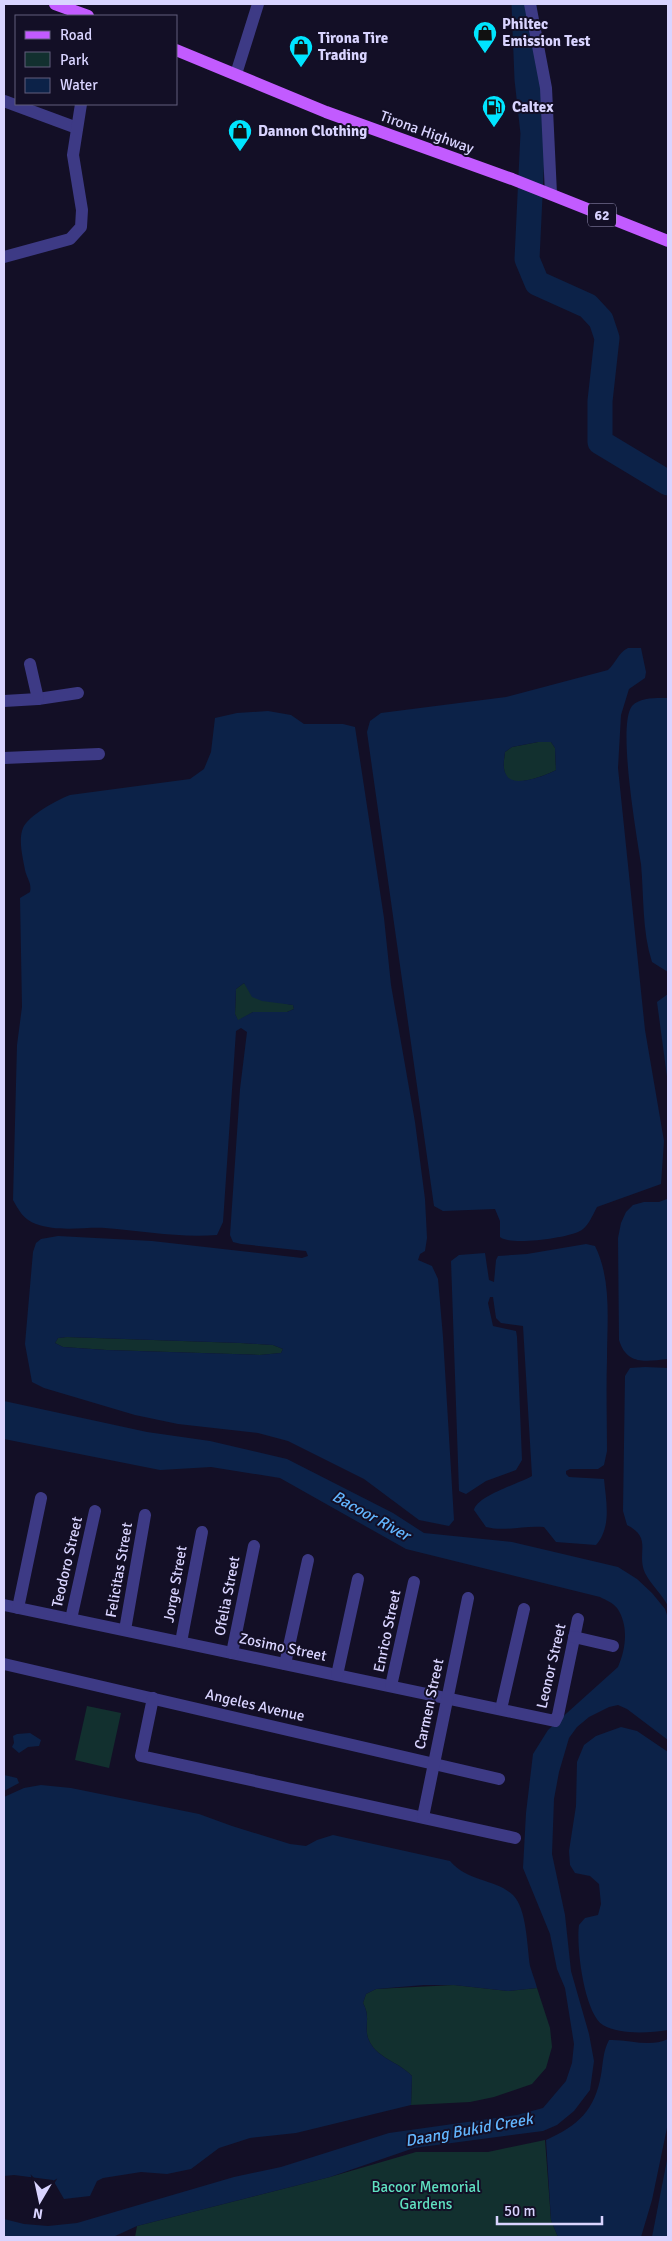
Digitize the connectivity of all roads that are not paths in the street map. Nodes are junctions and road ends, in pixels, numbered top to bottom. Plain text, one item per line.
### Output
1 (56, 4) edge
2 (258, 4) edge
3 (530, 4) edge
4 (84, 11) edge
5 (178, 51) edge
6 (236, 74) junction
7 (4, 101) edge
8 (81, 105) edge
9 (77, 128) junction
10 (551, 194) junction
11 (668, 241) edge
12 (4, 258) edge
13 (30, 664) dead end
14 (78, 693) dead end
15 (38, 699) junction
16 (4, 702) edge
17 (99, 754) dead end
18 (4, 758) edge
19 (41, 1498) dead end
20 (95, 1511) dead end
21 (145, 1515) dead end
22 (202, 1532) dead end
23 (254, 1546) dead end
24 (308, 1560) dead end
25 (358, 1579) dead end
26 (414, 1582) dead end
27 (468, 1598) dead end
28 (4, 1605) edge
29 (18, 1608) junction
30 (524, 1609) dead end
31 (71, 1619) junction
32 (578, 1619) dead end
33 (125, 1630) junction
34 (574, 1637) junction
35 (181, 1642) junction
36 (612, 1646) dead end
37 (232, 1653) junction
38 (4, 1664) edge
39 (284, 1664) junction
40 (337, 1675) junction
41 (391, 1686) junction
42 (153, 1698) junction
43 (447, 1698) junction
44 (501, 1709) junction
45 (555, 1721) joint
46 (434, 1764) junction
47 (499, 1778) dead end
48 (423, 1817) junction
49 (515, 1838) dead end

1 - 4 main road
2 - 6 street
3 - 10 street
5 - 6 main road, Tirona Highway / 62
6 - 10 main road, Tirona Highway / 62
7 - 9 street
8 - 9 street
9 - 12 street
10 - 11 main road, Tirona Highway / 62
13 - 15 street
14 - 15 street
15 - 16 street
17 - 18 street
19 - 29 street
20 - 31 street, Teodoro Street
21 - 33 street, Felicitas Street
22 - 35 street, Jorge Street
23 - 37 street, Ofelia Street
24 - 39 street
25 - 40 street
26 - 41 street, Enrico Street
27 - 43 street, Carmen Street
28 - 29 street, Zosimo Street
29 - 31 street, Zosimo Street
30 - 44 street
31 - 33 street, Zosimo Street
32 - 34 street, Leonor Street
33 - 35 street, Zosimo Street
34 - 36 street
34 - 45 street, Leonor Street
35 - 37 street, Zosimo Street
37 - 39 street, Zosimo Street
38 - 42 street, Angeles Avenue
39 - 40 street, Zosimo Street
40 - 41 street, Zosimo Street
41 - 43 street, Zosimo Street
42 - 46 street, Angeles Avenue
42 - 48 street
43 - 44 street, Zosimo Street
43 - 46 street, Carmen Street
44 - 45 street, Zosimo Street
46 - 47 street, Angeles Avenue
46 - 48 street, Carmen Street
48 - 49 street

